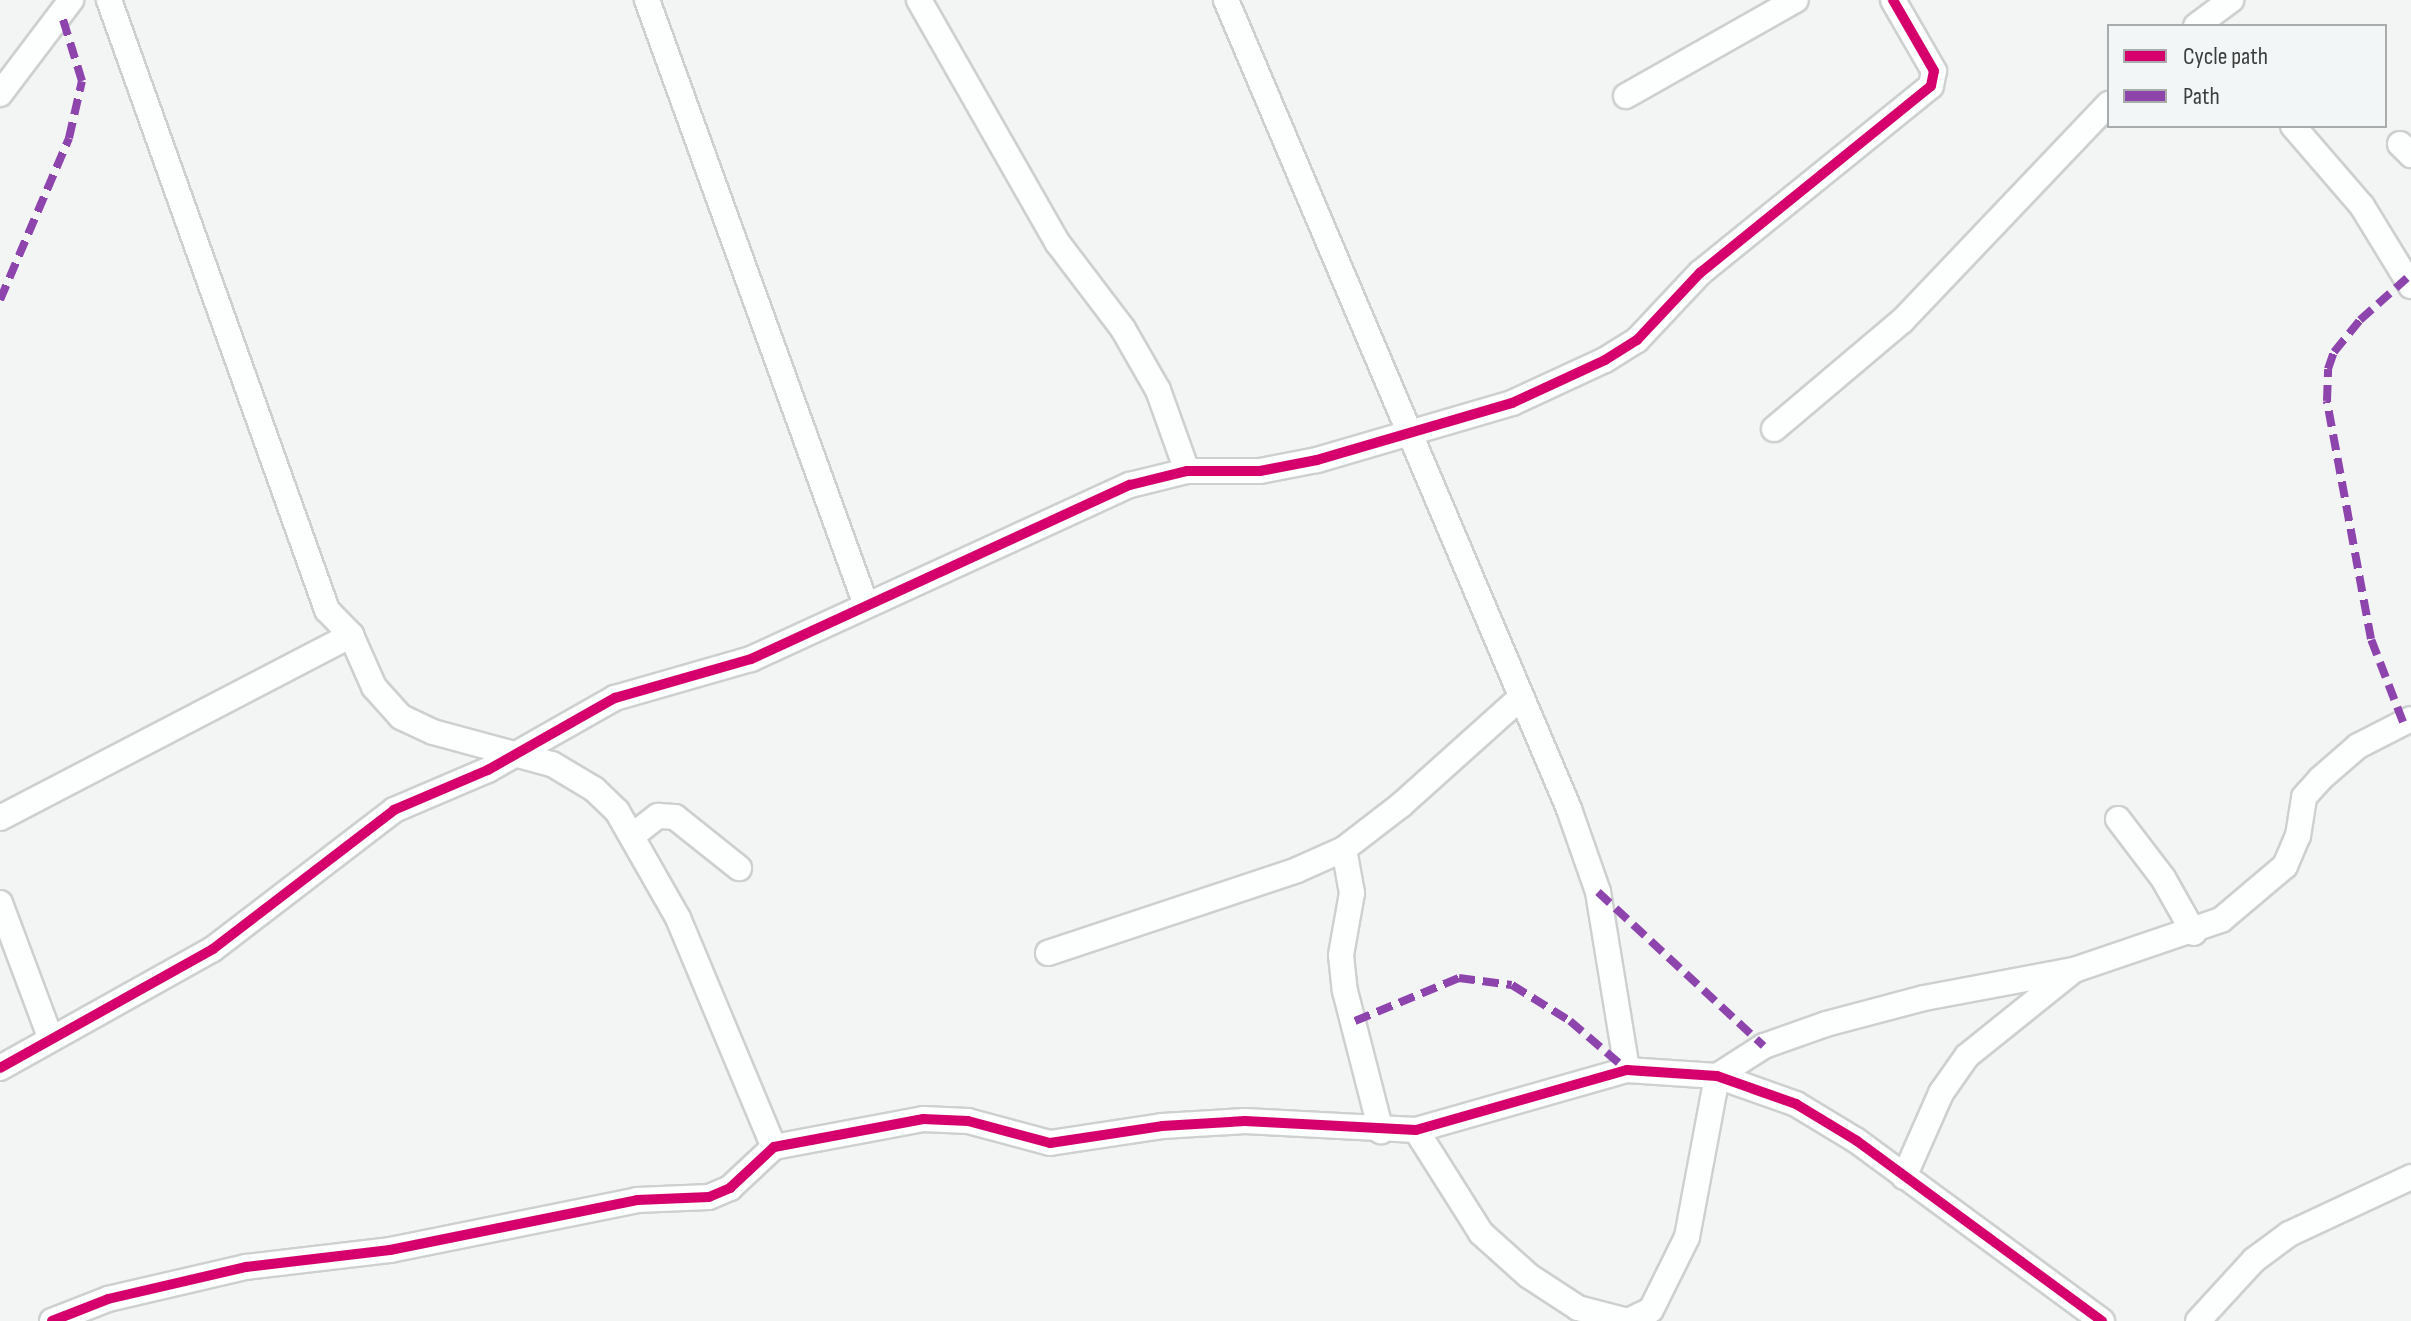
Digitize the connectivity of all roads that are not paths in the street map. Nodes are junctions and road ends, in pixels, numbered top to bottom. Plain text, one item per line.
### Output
1 (71, 0) edge
2 (109, 0) edge
3 (647, 0) edge
4 (919, 0) edge
5 (1226, 0) edge
6 (1796, 0) edge
7 (1893, 0) edge
8 (2231, 0) edge
9 (2204, 23) edge
10 (0, 94) edge
11 (1626, 96) dead end
12 (2107, 106) edge
13 (2295, 128) edge
14 (2411, 286) edge
15 (1774, 429) dead end
16 (1411, 435) junction
17 (1187, 471) junction
18 (866, 605) junction
19 (351, 635) junction
20 (1519, 699) junction
21 (2411, 719) edge
22 (515, 755) junction
23 (0, 818) edge
24 (2118, 819) dead end
25 (632, 836) junction
26 (1344, 849) junction
27 (739, 868) dead end
28 (0, 903) edge
29 (2194, 933) junction
30 (1048, 953) dead end
31 (2074, 970) junction
32 (50, 1037) junction
33 (0, 1068) edge
34 (1627, 1070) junction
35 (1717, 1076) junction
36 (1416, 1130) junction
37 (1381, 1131) junction
38 (774, 1147) junction
39 (1904, 1177) junction
40 (2411, 1177) edge
41 (52, 1321) edge
42 (2102, 1321) edge
43 (2198, 1321) edge

1 - 10 street
2 - 19 street
3 - 18 street
4 - 17 street
5 - 16 street
6 - 11 street
7 - 16 street
8 - 9 street
12 - 15 street
13 - 14 street
16 - 17 street
16 - 20 street
17 - 18 street
18 - 22 street
19 - 22 street
19 - 23 street
20 - 26 street
20 - 34 street
21 - 29 street
22 - 25 street
22 - 32 street
24 - 29 street
25 - 27 street
25 - 38 street
26 - 30 street
26 - 37 street
28 - 32 street
29 - 31 street
31 - 35 street
31 - 39 street
32 - 33 street
34 - 35 street
34 - 36 street
35 - 36 street
35 - 39 street
36 - 37 street
37 - 38 street
38 - 41 street
39 - 42 street
40 - 43 street

